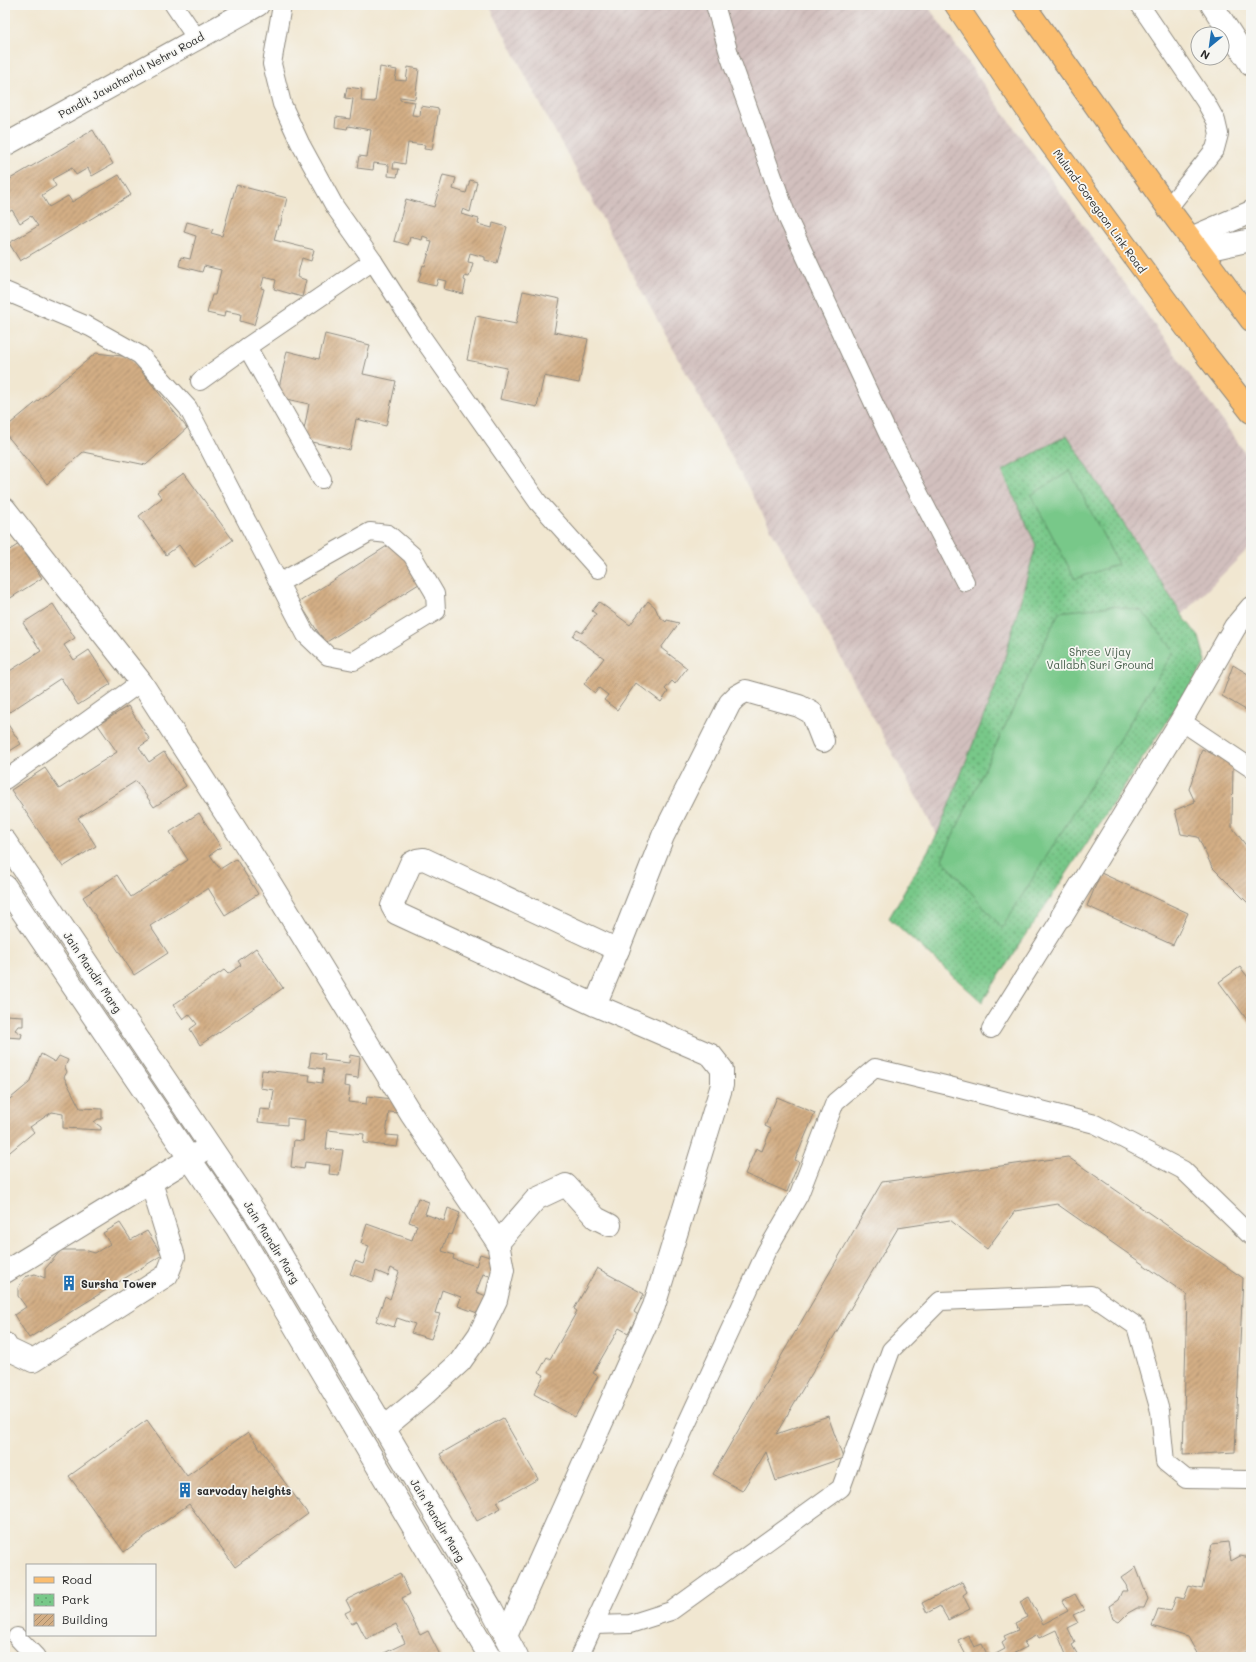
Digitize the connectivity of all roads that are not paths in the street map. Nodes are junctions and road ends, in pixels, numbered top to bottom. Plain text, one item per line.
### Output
1 (174, 5) edge
2 (258, 5) edge
3 (282, 5) edge
4 (715, 5) edge
5 (956, 5) edge
6 (1024, 5) edge
7 (1140, 5) edge
8 (1212, 5) edge
9 (197, 39) junction
10 (1251, 65) edge
11 (5, 145) edge
12 (1168, 208) junction
13 (1251, 212) edge
14 (1251, 240) edge
15 (1196, 244) junction
16 (373, 262) junction
17 (5, 291) edge
18 (1251, 320) edge
19 (247, 347) junction
20 (200, 381) dead end
21 (1251, 412) edge
22 (322, 479) dead end
23 (5, 509) edge
24 (598, 569) dead end
25 (965, 582) dead end
26 (279, 583) junction
27 (1251, 608) edge
28 (141, 682) junction
29 (1181, 721) junction
30 (823, 741) dead end
31 (1251, 768) edge
32 (5, 780) edge
33 (5, 841) edge
34 (5, 886) edge
35 (45, 901) junction
36 (24, 914) junction
37 (1062, 916) joint
38 (618, 950) junction
39 (595, 1005) junction
40 (991, 1030) dead end
41 (210, 1146) junction
42 (190, 1158) junction
43 (151, 1182) junction
44 (610, 1225) dead end
45 (1251, 1236) edge
46 (498, 1243) junction
47 (282, 1257) junction
48 (262, 1270) junction
49 (5, 1272) edge
50 (5, 1344) edge
51 (347, 1366) junction
52 (326, 1379) junction
53 (384, 1428) junction
54 (406, 1466) junction
55 (385, 1479) junction
56 (1251, 1479) edge
57 (448, 1536) junction
58 (426, 1548) junction
59 (594, 1625) junction
60 (506, 1636) junction
61 (17, 1637) dead end
62 (36, 1657) edge
63 (490, 1657) edge
64 (517, 1657) edge
65 (579, 1657) edge

1 - 9 lane
2 - 9 street, Pandit Jawaharlal Nehru Road
3 - 16 lane
4 - 25 lane
5 - 21 main road, Mulund-Goregaon Link Road
6 - 12 main road
7 - 12 lane
8 - 10 street
9 - 11 street, Pandit Jawaharlal Nehru Road
12 - 15 main road
13 - 15 street
14 - 15 street
15 - 18 main road
16 - 19 lane
16 - 24 lane
17 - 26 lane
19 - 20 lane
19 - 22 lane
23 - 28 street
26 - 26 lane
27 - 29 street
28 - 32 lane
28 - 46 street
29 - 31 lane
29 - 37 street
30 - 38 street
33 - 35 street, Jain Mandir Marg
34 - 36 street, Jain Mandir Marg
35 - 36 street
35 - 41 street, Jain Mandir Marg
36 - 42 street, Jain Mandir Marg
37 - 40 lane
38 - 39 street
38 - 39 street
39 - 60 street
41 - 42 street
41 - 47 street, Jain Mandir Marg
42 - 43 street
42 - 48 street, Jain Mandir Marg
43 - 49 street
43 - 50 street
44 - 46 street
45 - 59 lane
46 - 53 street
47 - 48 street
47 - 51 street, Jain Mandir Marg
48 - 52 street, Jain Mandir Marg
51 - 52 street
51 - 53 street, Jain Mandir Marg
52 - 55 street, Jain Mandir Marg
53 - 54 street, Jain Mandir Marg
54 - 55 street
54 - 57 street, Jain Mandir Marg
55 - 58 street, Jain Mandir Marg
56 - 59 lane
57 - 58 street
57 - 60 street, Jain Mandir Marg
58 - 63 street, Jain Mandir Marg
59 - 65 lane
60 - 64 street, Jain Mandir Marg
61 - 62 lane

